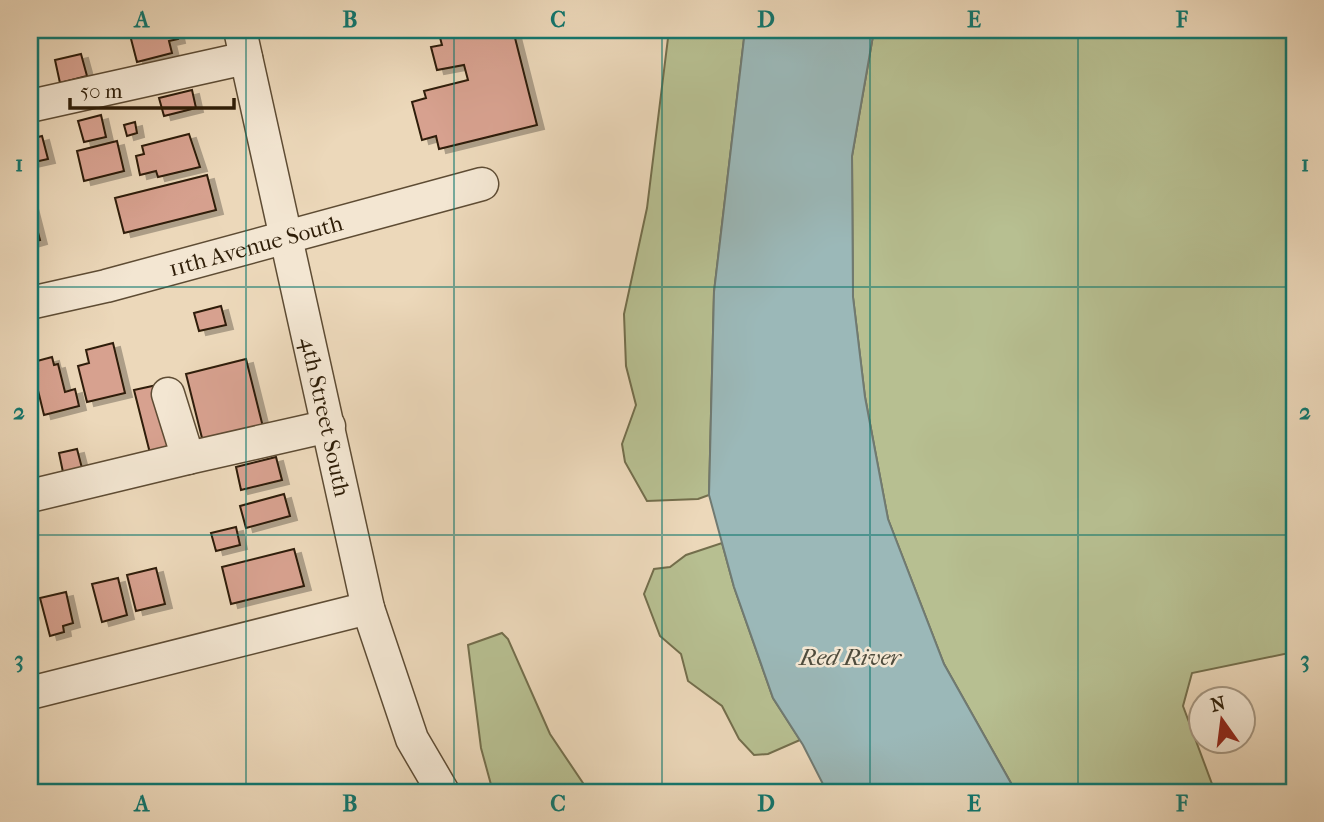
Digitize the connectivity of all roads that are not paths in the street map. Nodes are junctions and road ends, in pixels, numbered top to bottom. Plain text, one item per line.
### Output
1 (243, 44) edge
2 (30, 106) edge
3 (482, 184) dead end
4 (286, 237) junction
5 (30, 303) edge
6 (168, 394) dead end
7 (329, 426) junction
8 (188, 458) junction
9 (30, 496) edge
10 (368, 608) junction
11 (30, 693) edge
12 (443, 792) edge

1 - 2 street
1 - 4 street, 4th Street South
3 - 4 street, 11th Avenue South
4 - 5 street, 11th Avenue South
4 - 7 street, 4th Street South
6 - 8 street
7 - 8 street
7 - 10 street, 4th Street South
8 - 9 street
10 - 11 street
10 - 12 street, 4th Street South

